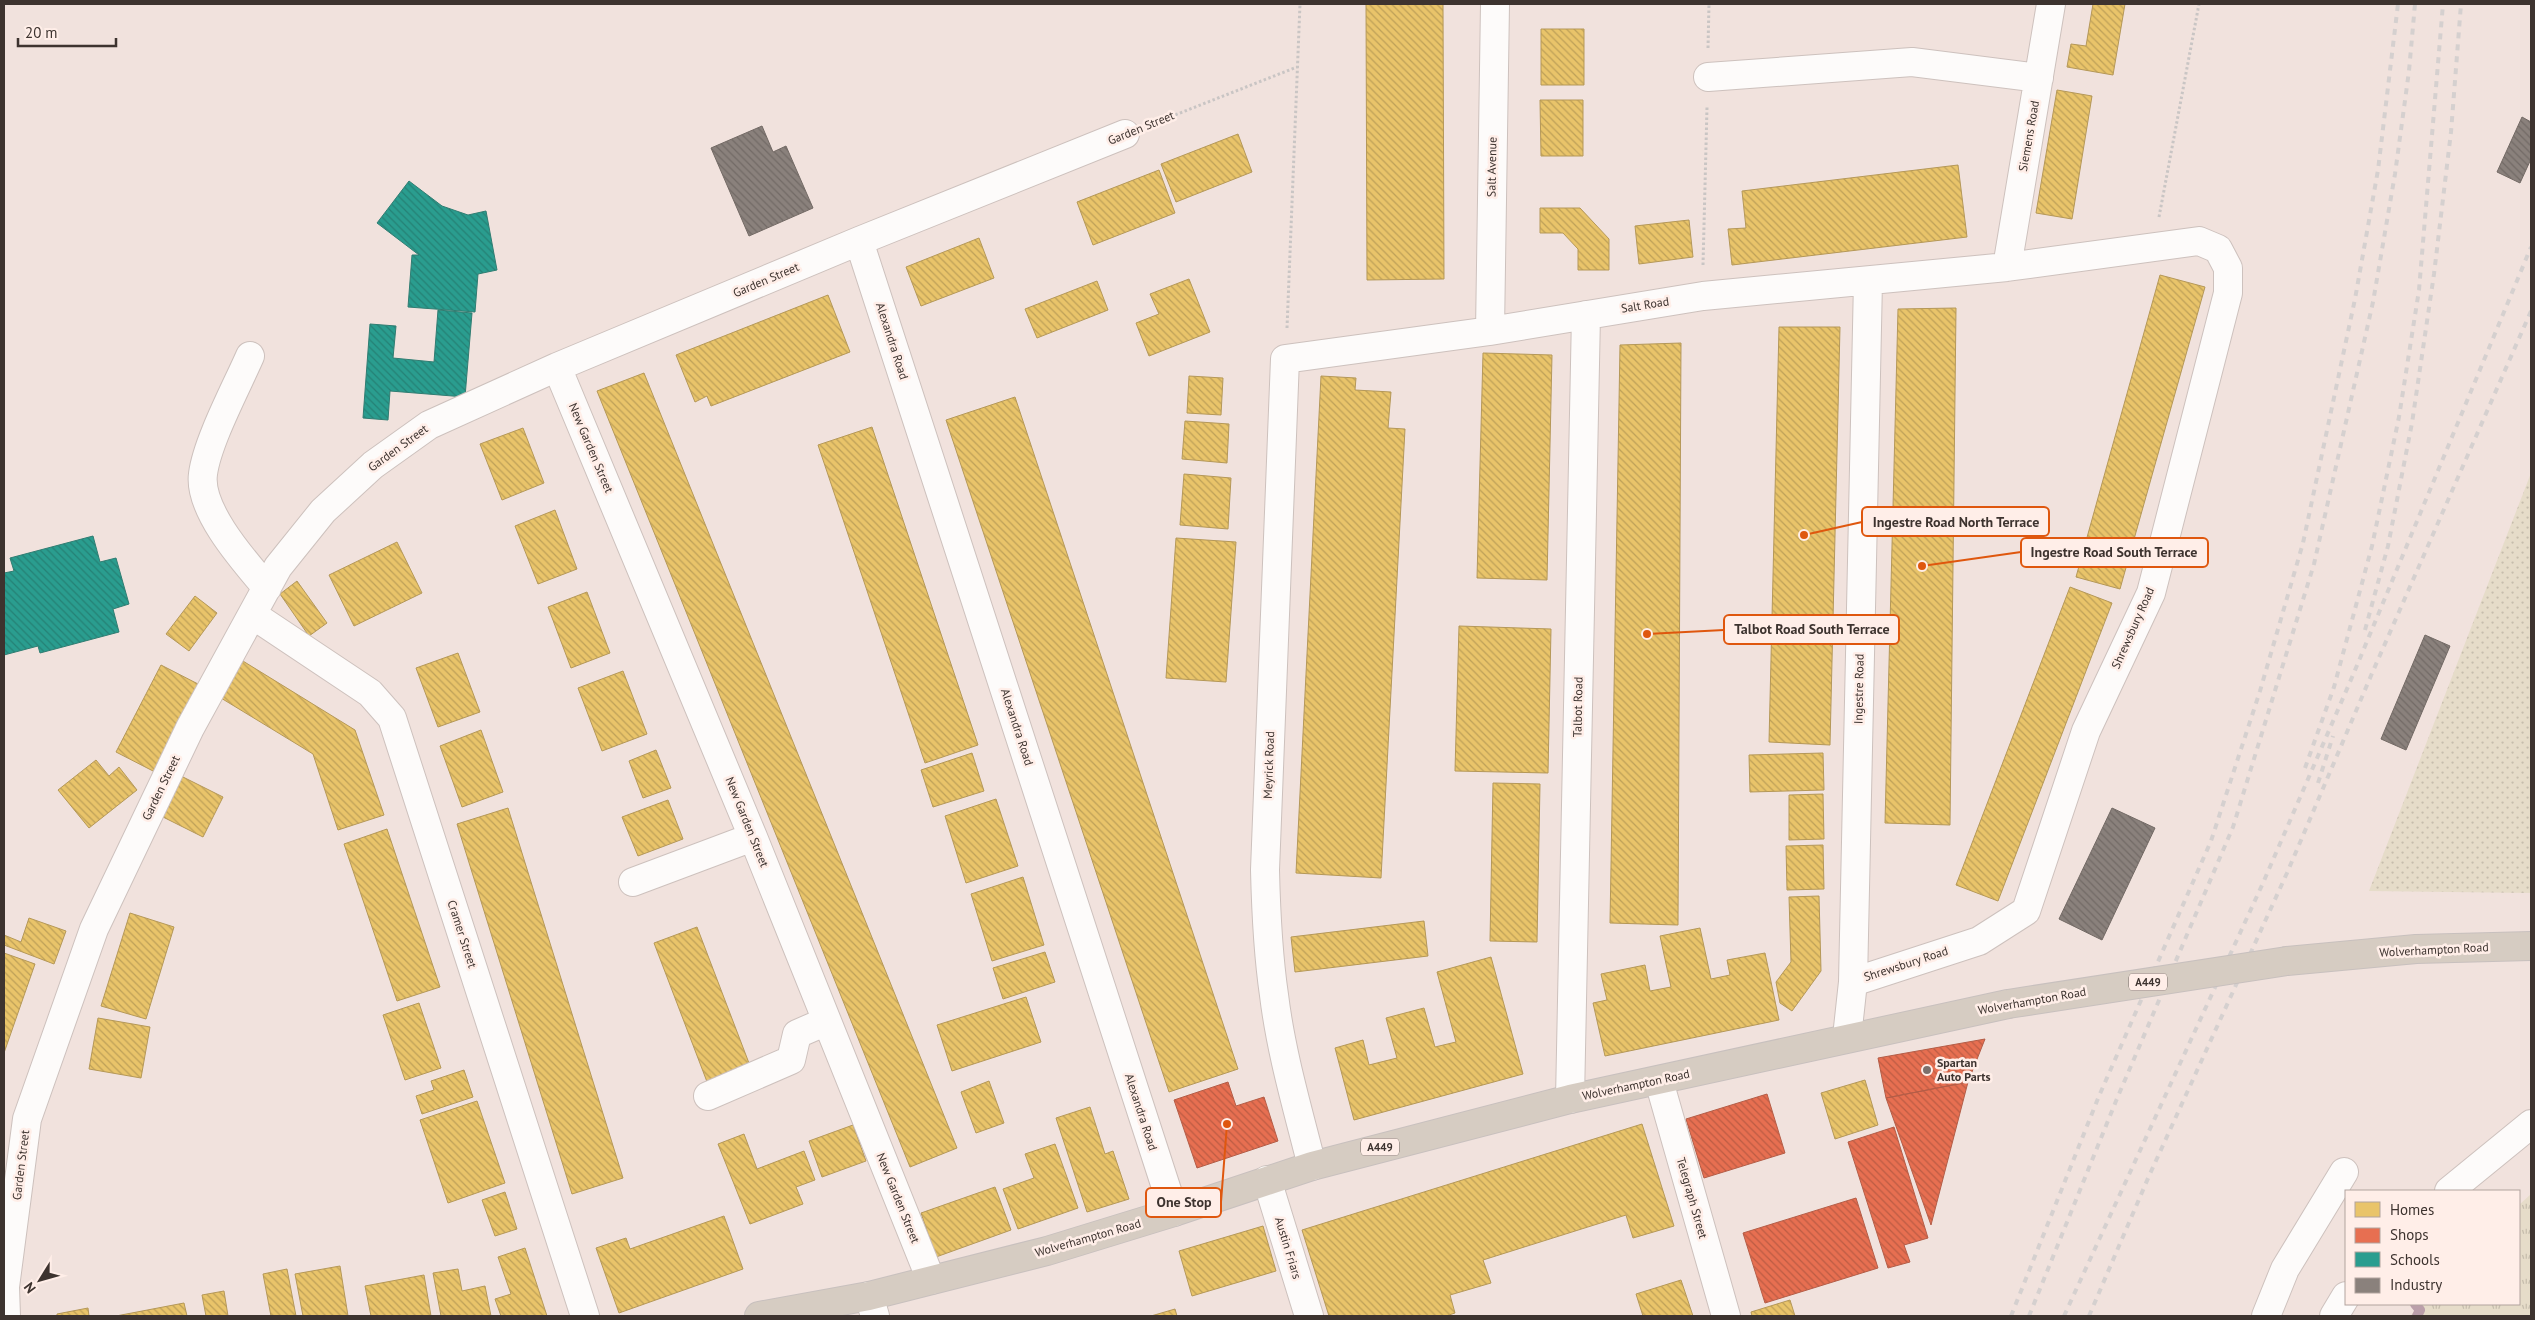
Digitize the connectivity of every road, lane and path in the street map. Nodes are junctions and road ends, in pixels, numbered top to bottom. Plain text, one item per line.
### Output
1 (1300, 4) edge
2 (1495, 4) edge
3 (1709, 4) edge
4 (2052, 4) edge
5 (2199, 4) edge
6 (1296, 67) junction
7 (1708, 77) junction
8 (2039, 78) junction
9 (1126, 134) joint
10 (859, 241) junction
11 (2153, 248) junction
12 (2007, 267) junction
13 (1868, 281) junction
14 (1703, 296) junction
15 (1586, 315) junction
16 (1490, 331) junction
17 (250, 356) dead end
18 (1285, 359) junction
19 (557, 367) junction
20 (267, 588) junction
21 (253, 615) junction
22 (753, 837) junction
23 (633, 882) dead end
24 (2531, 946) edge
25 (1853, 982) junction
26 (827, 1021) junction
27 (1847, 1037) junction
28 (1659, 1080) junction
29 (708, 1096) dead end
30 (1570, 1099) junction
31 (2531, 1124) edge
32 (1312, 1166) junction
33 (2344, 1172) dead end
34 (1267, 1180) junction
35 (2451, 1190) edge
36 (1174, 1212) junction
37 (931, 1280) junction
38 (2345, 1298) edge
39 (872, 1306) edge
40 (6, 1316) edge
41 (585, 1316) edge
42 (759, 1316) edge
43 (1309, 1316) edge
44 (1726, 1316) edge
45 (2266, 1316) edge
46 (2334, 1316) edge

1 - 6 path
2 - 16 street, Salt Avenue
3 - 7 path
4 - 8 street, Siemens Road
5 - 11 path
6 - 9 path, Garden Street
6 - 18 path
7 - 8 street
7 - 14 path
8 - 12 street, Siemens Road
9 - 10 street, Garden Street
10 - 19 street, Garden Street
10 - 36 street, Alexandra Road
11 - 12 street, Shrewsbury Road
11 - 25 street, Shrewsbury Road
12 - 13 street, Salt Road
13 - 14 street, Salt Road
13 - 25 street, Ingestre Road
14 - 15 street, Salt Road
15 - 16 street, Salt Road
15 - 30 street, Talbot Road
16 - 18 street, Salt Road
17 - 20 street
18 - 32 street, Meyrick Road
19 - 20 street, Garden Street
19 - 22 street, New Garden Street
20 - 21 street, Garden Street
21 - 40 street, Garden Street
21 - 41 street, Cramer Street
22 - 23 street
22 - 26 street, New Garden Street
24 - 27 highway, Wolverhampton Road / A449, bridge
25 - 27 street, Ingestre Road
26 - 29 street
26 - 37 street, New Garden Street
27 - 28 highway, Wolverhampton Road / A449
28 - 30 highway, Wolverhampton Road / A449
28 - 44 street, Telegraph Street
30 - 32 highway, Wolverhampton Road / A449
31 - 35 street
32 - 34 highway, Wolverhampton Road / A449
33 - 45 street
34 - 36 highway, Wolverhampton Road / A449
34 - 43 street, Austin Friars
36 - 37 highway, Wolverhampton Road / A449
37 - 39 highway, Wolverhampton Road / A449
38 - 46 street
39 - 42 highway, Wolverhampton Road / A449

